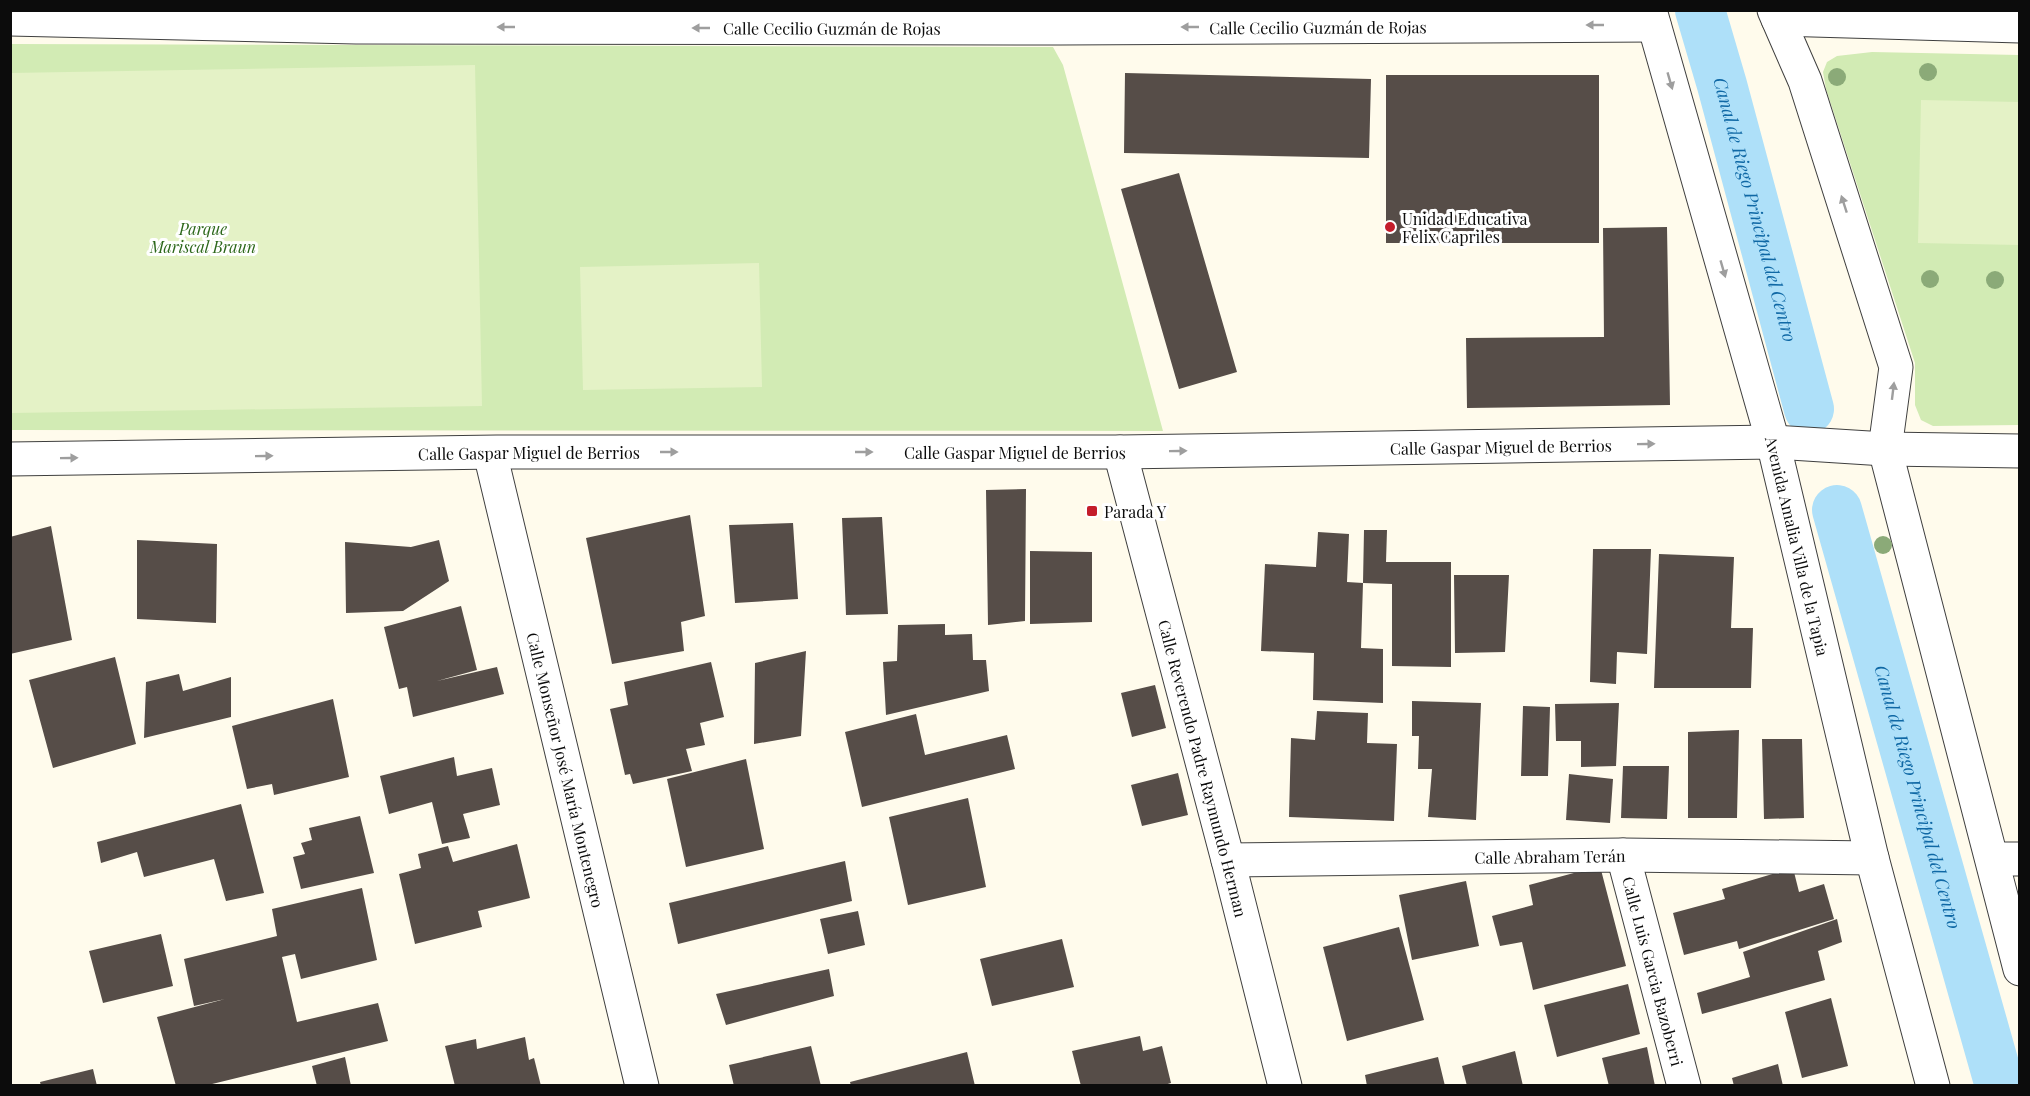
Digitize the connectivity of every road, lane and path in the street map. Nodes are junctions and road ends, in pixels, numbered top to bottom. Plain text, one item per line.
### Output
1 (1776, 15) edge
2 (1652, 18) edge
3 (10, 19) edge
4 (354, 19) edge
5 (999, 19) edge
6 (2019, 26) edge
7 (1773, 442) junction
8 (1885, 449) junction
9 (2019, 451) edge
10 (1120, 452) junction
11 (490, 453) junction
12 (10, 459) edge
13 (1623, 855) junction
14 (1872, 858) junction
15 (2006, 859) edge
16 (1228, 860) junction
17 (2019, 969) edge
18 (642, 1086) edge
19 (1285, 1086) edge
20 (1684, 1086) edge
21 (1933, 1086) edge

1 - 6 street
8 -> 1 street
2 -> 5 street, Calle Cecilio Guzmán de Rojas
2 -> 7 street, Avenida Amalia Villa de la Tapia
3 - 4 street, Calle Cecilio Guzmán de Rojas
5 -> 4 street, Calle Cecilio Guzmán de Rojas
7 - 8 street, Calle Gaspar Miguel de Berrios
10 -> 7 street, Calle Gaspar Miguel de Berrios
7 - 14 street, Avenida Amalia Villa de la Tapia
8 - 9 street, Calle Gaspar Miguel de Berrios
8 - 15 street
11 -> 10 street, Calle Gaspar Miguel de Berrios
10 - 16 street, Calle Reverendo Padre Raymundo Herman
12 -> 11 street, Calle Gaspar Miguel de Berrios
11 - 18 street, Calle Monseñor José María Montenegro
13 - 14 street, Calle Abraham Terán
13 - 16 street, Calle Abraham Terán
13 - 20 street, Calle Luis Garcia Bazoberri
14 - 21 street, Avenida Amalia Villa de la Tapia
15 - 17 street
16 - 19 street, Calle Reverendo Padre Raymundo Herman

